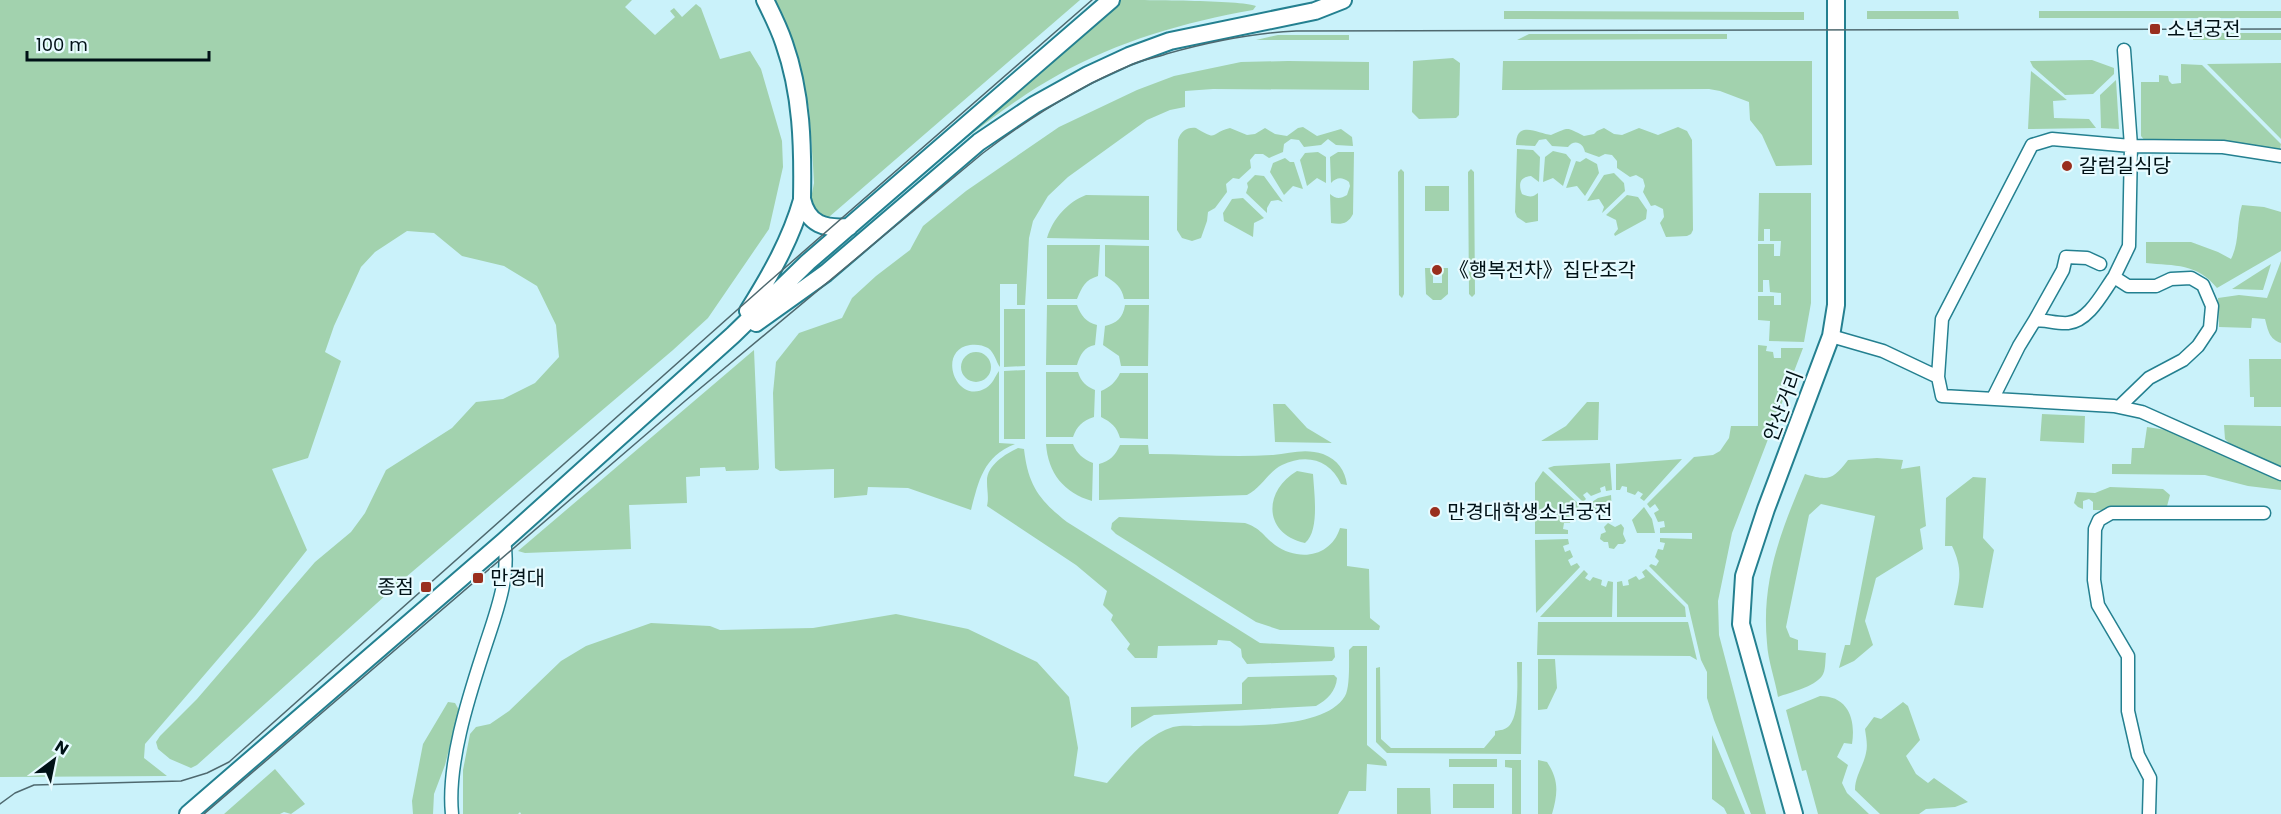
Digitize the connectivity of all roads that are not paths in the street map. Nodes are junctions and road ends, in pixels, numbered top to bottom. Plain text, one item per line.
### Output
1 (765, 0) edge
2 (1111, 0) edge
3 (1343, 0) edge
4 (1836, 0) edge
5 (2124, 50) dead end
6 (2131, 146) junction
7 (2281, 156) edge
8 (802, 200) junction
9 (849, 227) junction
10 (2100, 264) dead end
11 (2114, 277) junction
12 (2035, 320) junction
13 (733, 334) junction
14 (1831, 336) junction
15 (1938, 377) junction
16 (1993, 398) junction
17 (2119, 407) junction
18 (2281, 474) edge
19 (2264, 513) dead end
20 (504, 541) junction
21 (188, 814) edge
22 (452, 814) edge
23 (1794, 814) edge
24 (2149, 814) edge

1 - 8 main road
2 - 9 main road
3 - 13 main road
4 - 14 main road, 안산거리
5 - 6 street
6 - 7 street
6 - 11 street
6 - 15 street
8 - 9 main road
8 - 13 main road
9 - 13 main road
10 - 12 street
11 - 12 street
11 - 17 street
12 - 16 street
13 - 20 main road
14 - 15 street
14 - 23 main road, 안산거리
15 - 16 street
16 - 17 street
17 - 18 street
19 - 24 street
20 - 21 main road
20 - 22 street

